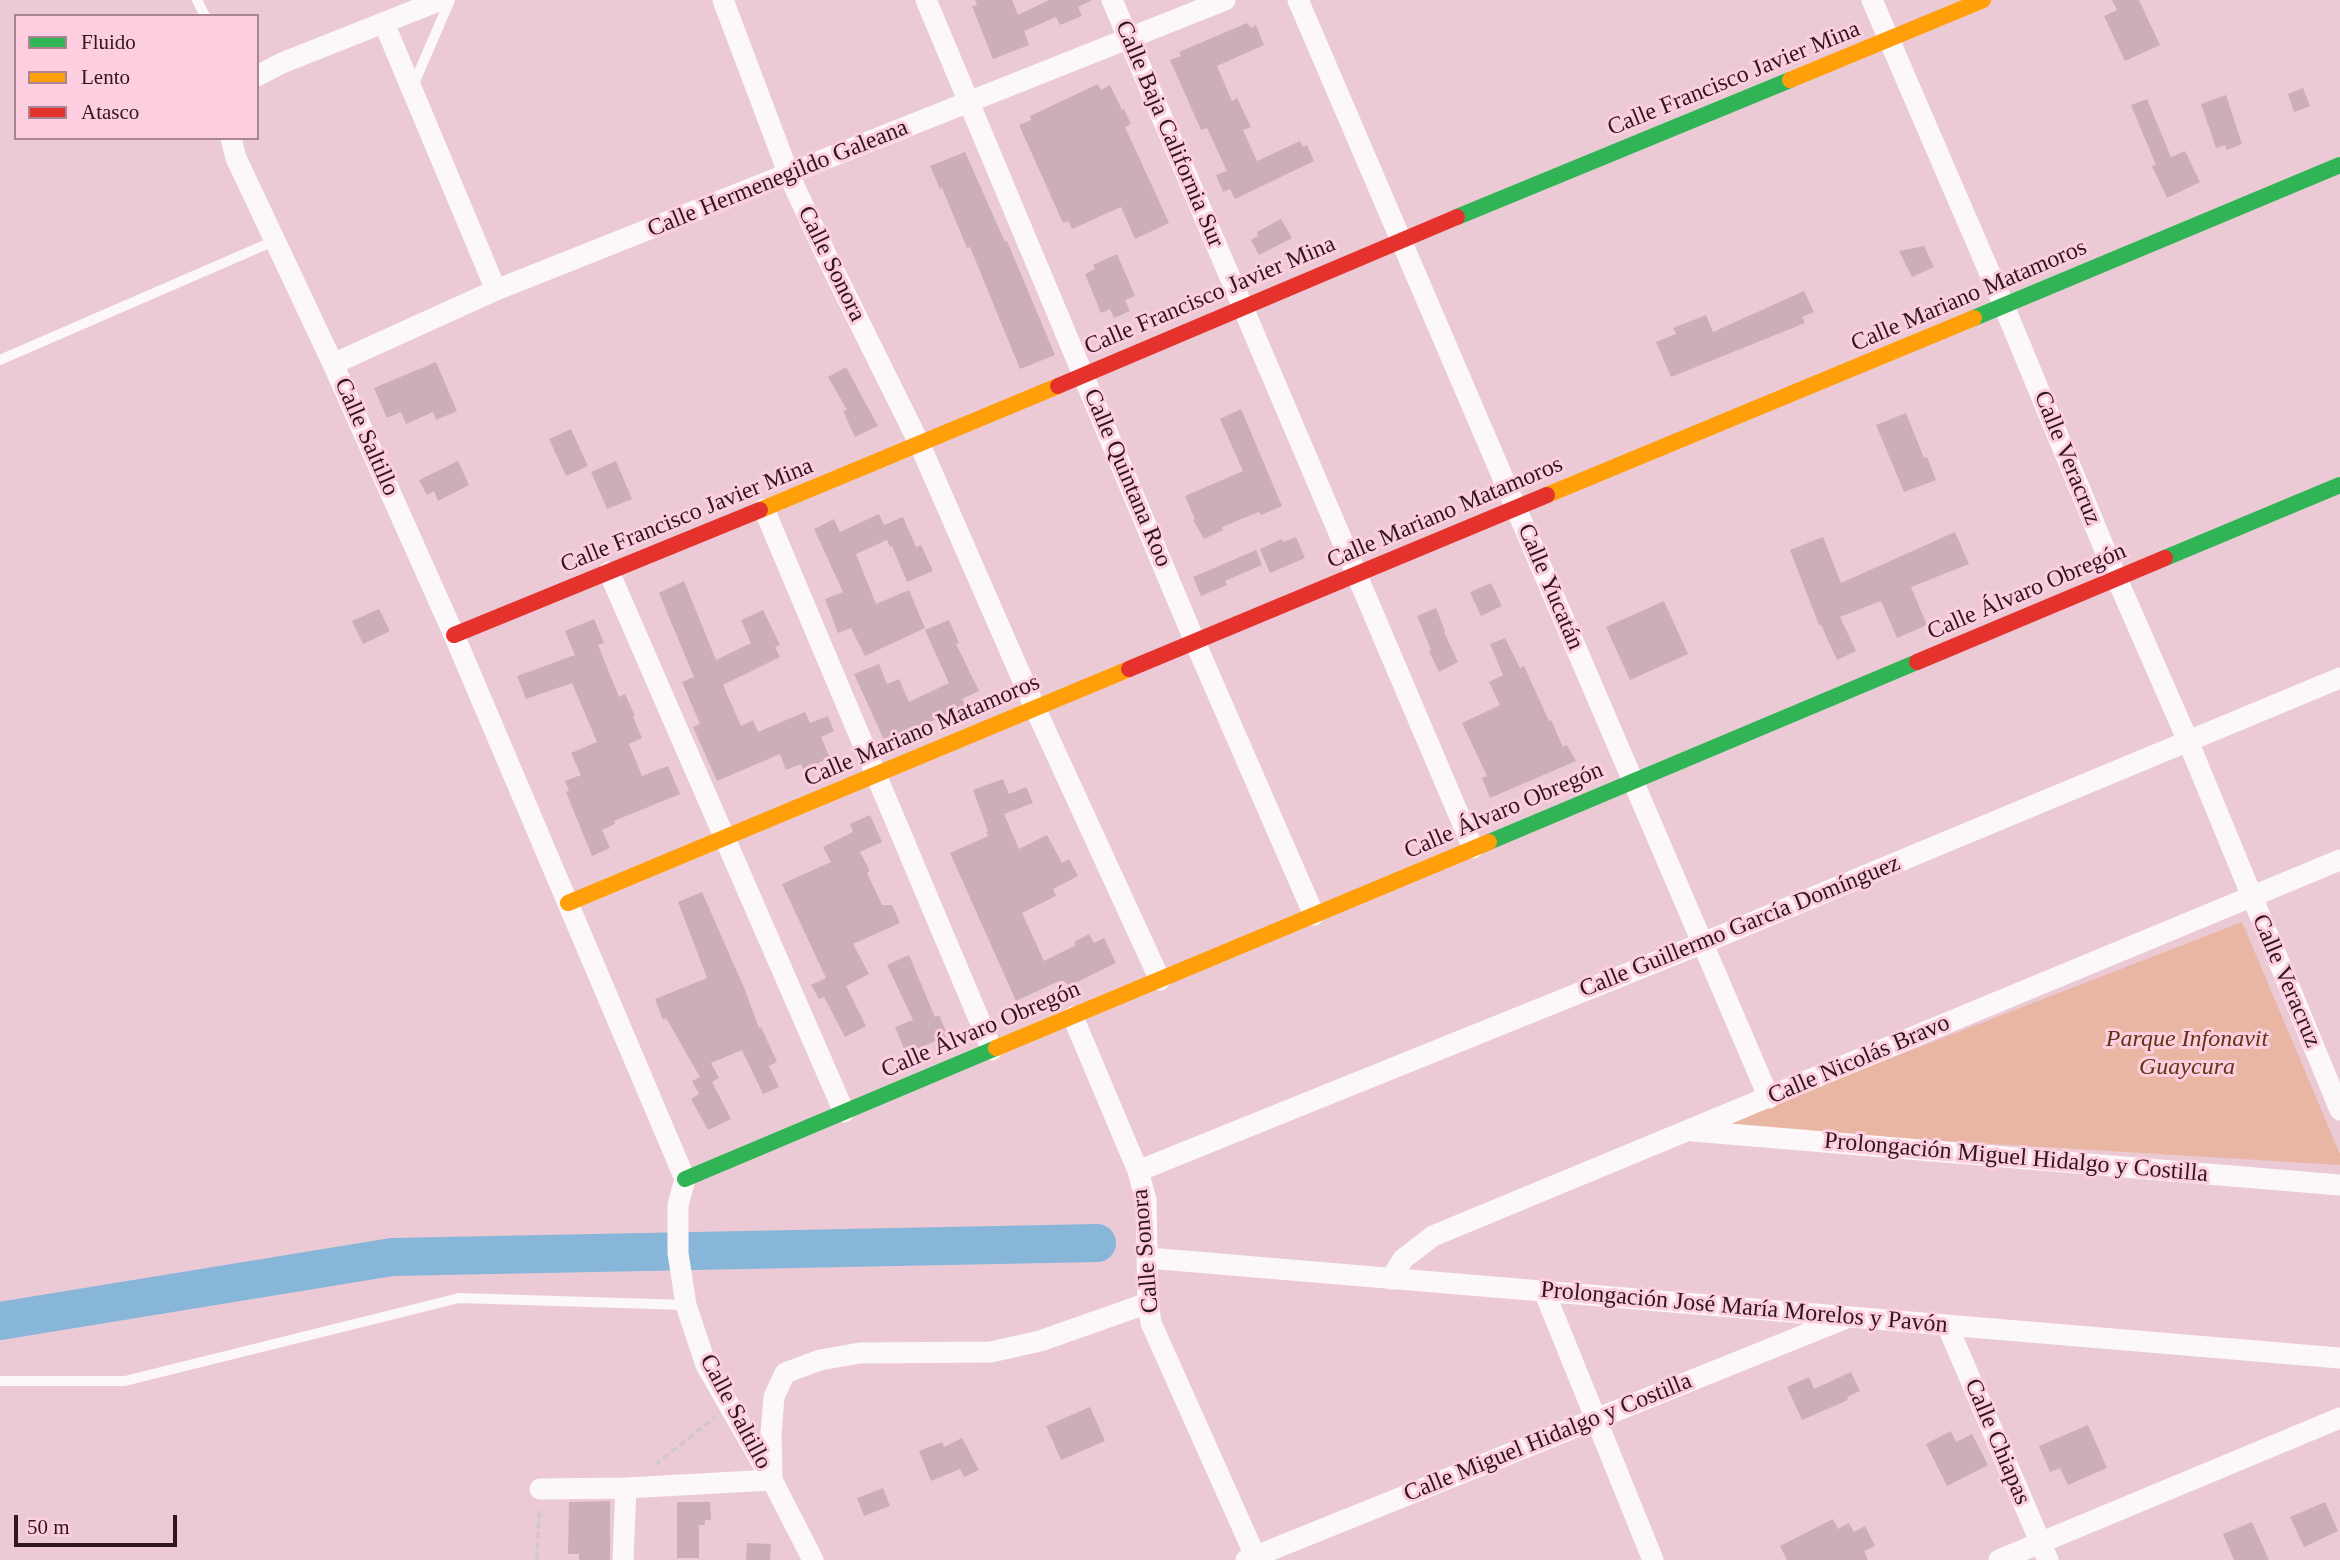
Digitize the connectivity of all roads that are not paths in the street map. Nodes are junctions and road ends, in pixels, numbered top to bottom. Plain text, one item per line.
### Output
1 (441, 0) edge
2 (450, 0) edge
3 (723, 0) edge
4 (926, 0) edge
5 (1112, 0) edge
6 (1225, 0) edge
7 (1298, 0) edge
8 (1872, 0) edge
9 (1983, 0) edge
10 (384, 23) junction
11 (1128, 37) junction
12 (1889, 40) junction
13 (259, 75) edge
14 (412, 88) junction
15 (970, 102) junction
16 (232, 140) edge
17 (2340, 165) edge
18 (789, 175) junction
19 (1401, 240) junction
20 (274, 241) junction
21 (496, 290) junction
22 (2004, 306) junction
23 (1243, 308) junction
24 (0, 360) edge
25 (333, 364) junction
26 (1084, 374) junction
27 (920, 444) junction
28 (2340, 485) edge
29 (1516, 508) junction
30 (764, 509) junction
31 (609, 572) junction
32 (1356, 574) junction
33 (2116, 579) junction
34 (454, 635) junction
35 (1195, 642) junction
36 (2340, 678) edge
37 (1035, 708) junction
38 (2188, 741) junction
39 (875, 775) junction
40 (1633, 781) junction
41 (724, 838) junction
42 (1473, 848) junction
43 (2340, 860) edge
44 (2251, 896) junction
45 (568, 903) junction
46 (1314, 915) junction
47 (1703, 943) junction
48 (1160, 980) junction
49 (1073, 1017) junction
50 (992, 1051) junction
51 (1769, 1098) junction
52 (2340, 1110) edge
53 (844, 1112) junction
54 (1691, 1131) junction
55 (1138, 1171) junction
56 (685, 1179) junction
57 (2340, 1185) edge
58 (1148, 1258) junction
59 (1391, 1279) junction
60 (1544, 1291) junction
61 (1147, 1303) junction
62 (686, 1305) junction
63 (1849, 1317) junction
64 (1947, 1325) junction
65 (2340, 1358) edge
66 (0, 1381) edge
67 (2340, 1418) edge
68 (1595, 1419) junction
69 (772, 1480) junction
70 (626, 1488) junction
71 (540, 1489) road end
72 (798, 1529) junction
73 (2044, 1551) edge
74 (1253, 1559) edge
75 (623, 1560) edge
76 (796, 1560) edge
77 (813, 1560) edge
78 (1653, 1560) edge
79 (1999, 1560) edge

1 - 10 street
2 - 14 lane
3 - 18 street, Calle Sonora
4 - 15 street, Calle Quintana Roo
5 - 11 street, Calle Baja California Sur
6 - 11 street, Calle Hermenegildo Galeana
7 - 19 street, Calle Yucatán
8 - 12 street, Calle Veracruz
9 - 12 street, Calle Francisco Javier Mina
10 - 13 street
10 - 14 street
11 - 15 street, Calle Hermenegildo Galeana
11 - 23 street, Calle Baja California Sur
12 - 19 street, Calle Francisco Javier Mina
12 - 22 street, Calle Veracruz
14 - 21 street
15 - 18 street, Calle Hermenegildo Galeana
15 - 26 street, Calle Quintana Roo
16 - 20 street, Calle Saltillo
17 - 22 street, Calle Mariano Matamoros
18 - 21 street, Calle Hermenegildo Galeana
18 - 27 street, Calle Sonora
19 - 23 street, Calle Francisco Javier Mina
19 - 29 street, Calle Yucatán
20 - 24 lane
20 - 25 street, Calle Saltillo
21 - 25 street, Calle Hermenegildo Galeana
22 - 29 street, Calle Mariano Matamoros
22 - 33 street, Calle Veracruz
23 - 26 street, Calle Francisco Javier Mina
23 - 32 street, Calle Baja California Sur
25 - 34 street, Calle Saltillo
26 - 27 street, Calle Francisco Javier Mina
26 - 35 street, Calle Quintana Roo
27 - 30 street, Calle Francisco Javier Mina
27 - 37 street, Calle Sonora
28 - 33 street, Calle Álvaro Obregón
29 - 32 street, Calle Mariano Matamoros
29 - 40 street, Calle Yucatán
30 - 31 street, Calle Francisco Javier Mina
30 - 39 street
31 - 34 street, Calle Francisco Javier Mina
31 - 41 street
32 - 35 street, Calle Mariano Matamoros
32 - 42 street, Calle Baja California Sur
33 - 38 street, Calle Veracruz
33 - 40 street, Calle Álvaro Obregón
34 - 45 street, Calle Saltillo
35 - 37 street, Calle Mariano Matamoros
35 - 46 street, Calle Quintana Roo
36 - 38 street, Calle Guillermo García Domínguez
37 - 39 street, Calle Mariano Matamoros
37 - 48 street, Calle Sonora
38 - 44 street, Calle Veracruz
38 - 47 street, Calle Guillermo García Domínguez
39 - 41 street, Calle Mariano Matamoros
39 - 50 street
40 - 42 street, Calle Álvaro Obregón
40 - 47 street, Calle Yucatán
41 - 45 street, Calle Mariano Matamoros
41 - 53 street
42 - 46 street, Calle Álvaro Obregón
43 - 44 street, Calle Nicolás Bravo
44 - 51 street, Calle Nicolás Bravo
44 - 52 street, Calle Veracruz
45 - 56 street, Calle Saltillo
46 - 48 street, Calle Álvaro Obregón
47 - 51 street, Calle Yucatán
47 - 55 street, Calle Guillermo García Domínguez
48 - 49 street, Calle Álvaro Obregón
49 - 50 street, Calle Álvaro Obregón
49 - 55 street, Calle Sonora
50 - 53 street, Calle Álvaro Obregón
51 - 54 street, Calle Nicolás Bravo
53 - 56 street, Calle Álvaro Obregón
54 - 57 street, Prolongación Miguel Hidalgo y Costilla
54 - 59 street, Calle Nicolás Bravo
55 - 58 street, Calle Sonora
56 - 62 street, Calle Saltillo
58 - 59 street, Prolongación José María Morelos y Pavón
58 - 61 street, Calle Sonora
59 - 60 street, Prolongación José María Morelos y Pavón
60 - 63 street, Prolongación José María Morelos y Pavón
60 - 68 street
61 - 69 street
61 - 74 street, Calle Sonora
62 - 66 lane
62 - 69 street, Calle Saltillo
63 - 64 street, Prolongación José María Morelos y Pavón
63 - 68 street, Calle Miguel Hidalgo y Costilla
64 - 65 street, Prolongación José María Morelos y Pavón
64 - 73 street, Calle Chiapas
67 - 73 street
68 - 74 street, Calle Miguel Hidalgo y Costilla
68 - 78 street
69 - 70 street
69 - 72 street, Calle Saltillo
70 - 71 street
70 - 75 street
72 - 76 street
72 - 77 street, Calle Saltillo
73 - 79 street

